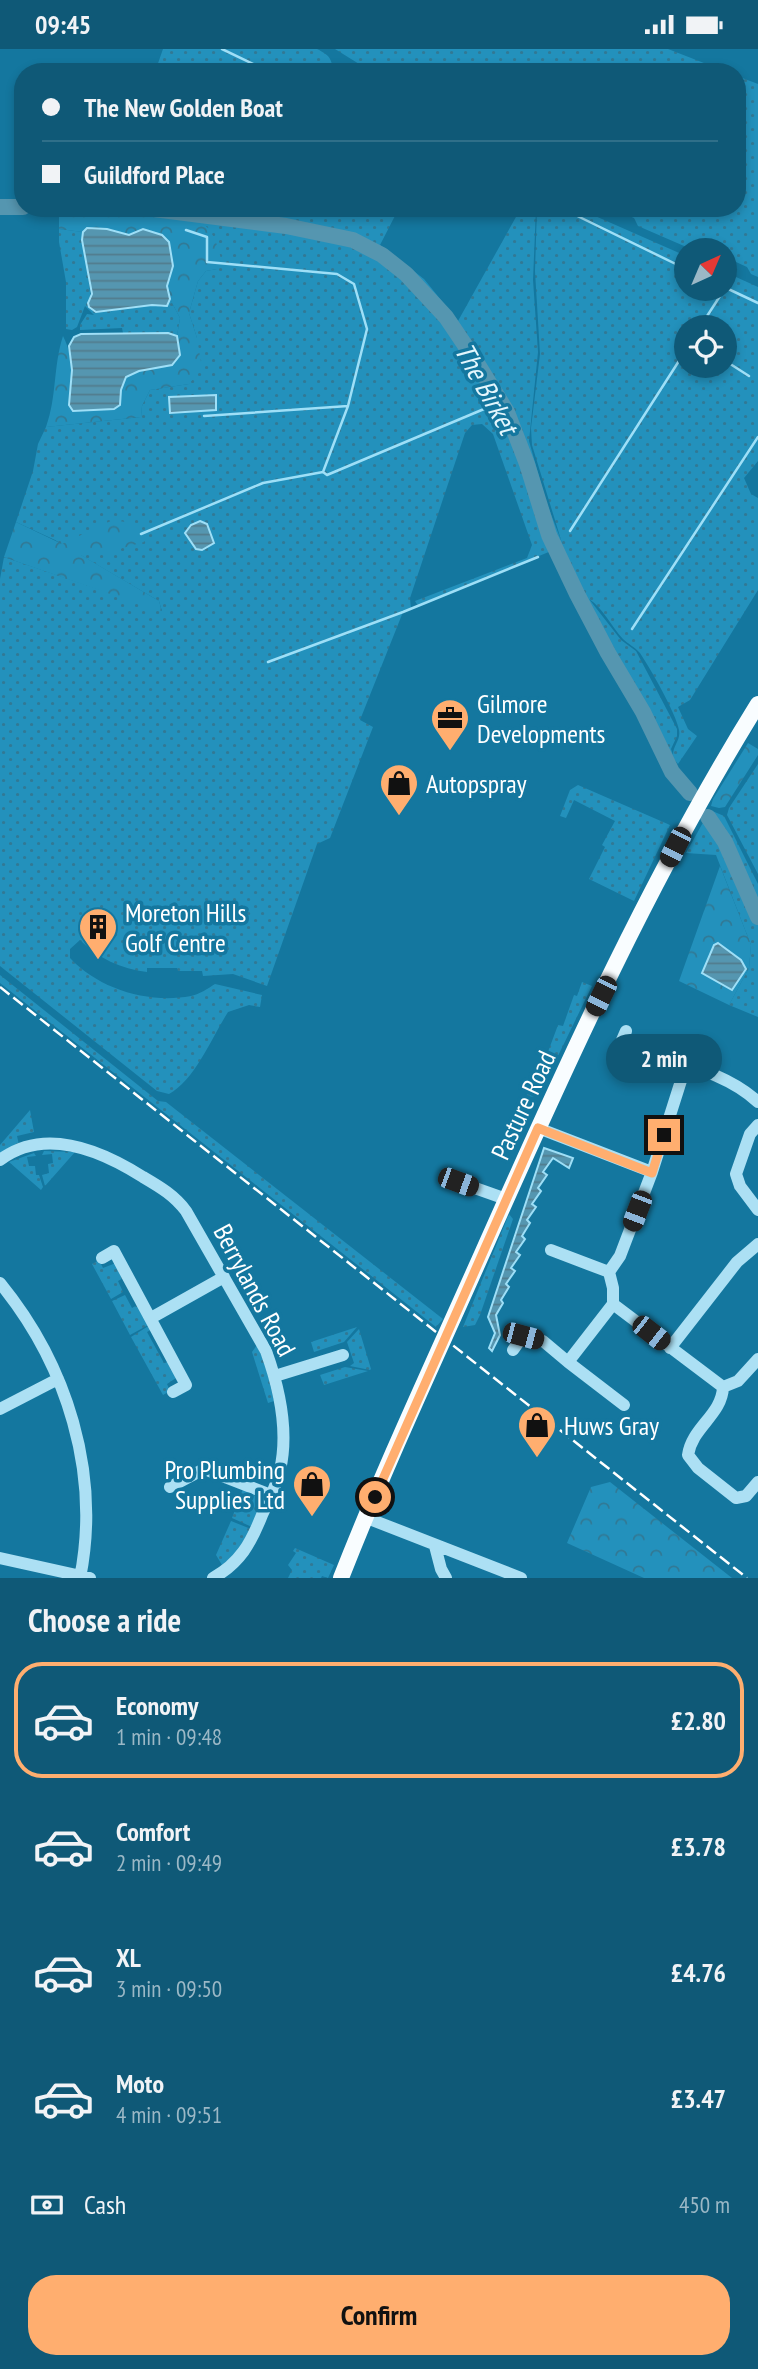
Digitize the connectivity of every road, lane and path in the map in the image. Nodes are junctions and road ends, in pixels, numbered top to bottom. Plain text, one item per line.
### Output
1 (758, 704) edge
2 (621, 1043) dead end
3 (686, 1065) junction
4 (758, 1101) edge
5 (758, 1125) edge
6 (538, 1128) junction
7 (0, 1160) edge
8 (652, 1173) junction
9 (458, 1182) dead end
10 (506, 1199) junction
11 (758, 1210) edge
12 (758, 1244) edge
13 (547, 1249) dead end
14 (102, 1258) dead end
15 (609, 1272) junction
16 (224, 1277) junction
17 (0, 1283) edge
18 (613, 1304) junction
19 (151, 1318) junction
20 (518, 1324) dead end
21 (523, 1336) junction
22 (670, 1348) junction
23 (513, 1350) dead end
24 (344, 1355) dead end
25 (758, 1359) edge
26 (568, 1362) junction
27 (275, 1376) junction
28 (58, 1379) junction
29 (723, 1387) junction
30 (173, 1392) dead end
31 (624, 1405) dead end
32 (0, 1409) edge
33 (755, 1486) edge
34 (170, 1487) dead end
35 (271, 1495) junction
36 (367, 1518) junction
37 (435, 1546) junction
38 (0, 1558) edge
39 (83, 1577) edge
40 (213, 1578) edge
41 (341, 1578) edge
42 (446, 1578) edge
43 (521, 1578) edge

1 - 6 main road, Pasture Road
2 - 3 street
3 - 4 street
3 - 8 street
5 - 11 street
6 - 8 street
6 - 10 main road, Pasture Road
7 - 16 street, Berrylands Road
8 - 15 street
9 - 10 street
10 - 36 main road, Pasture Road
12 - 22 street
13 - 15 street
14 - 19 street
15 - 18 street
16 - 19 street
16 - 27 street, Berrylands Road
17 - 28 street
18 - 22 street
18 - 26 street
19 - 30 street
20 - 21 street
21 - 23 street
21 - 26 street
22 - 29 street
24 - 27 street
25 - 29 street
26 - 31 street
27 - 35 street, Berrylands Road
28 - 32 street
28 - 39 street
29 - 33 street
34 - 35 street
35 - 40 street, Berrylands Road
36 - 37 street
36 - 41 main road, Pasture Road
37 - 42 street
37 - 43 street
38 - 39 street

